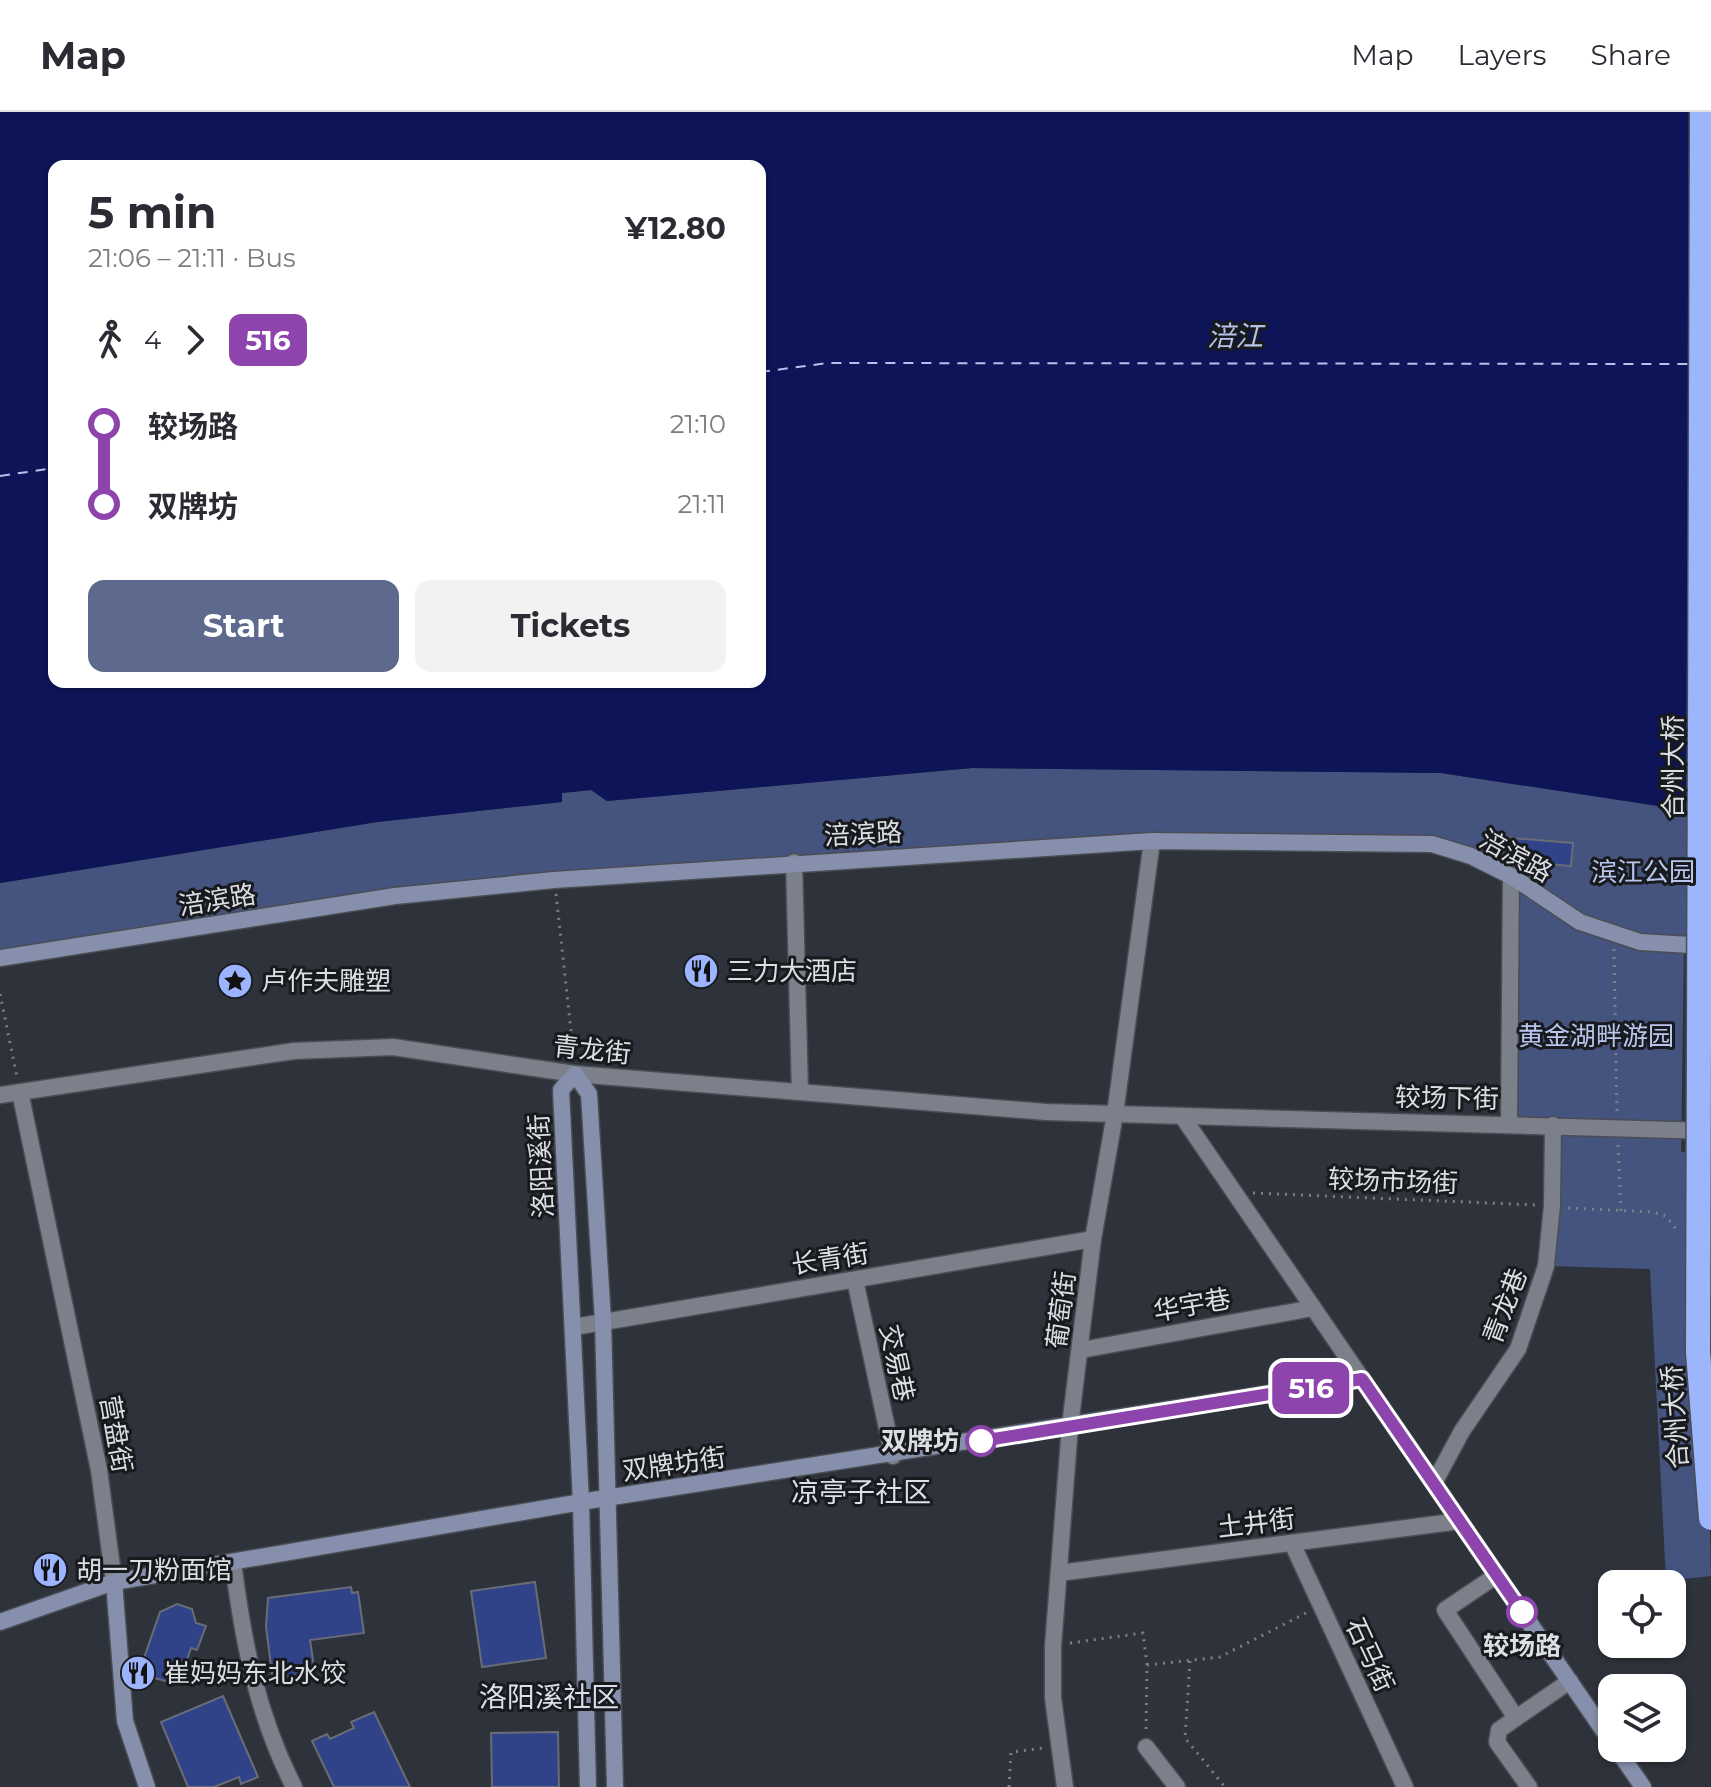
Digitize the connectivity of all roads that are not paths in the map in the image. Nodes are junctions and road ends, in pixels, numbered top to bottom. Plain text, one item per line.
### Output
1 (1702, 112) edge
2 (1152, 841) junction
3 (794, 862) junction
4 (1511, 876) junction
5 (1711, 946) edge
6 (0, 958) edge
7 (575, 1074) junction
8 (20, 1092) junction
9 (800, 1092) junction
10 (0, 1095) edge
11 (1115, 1114) junction
12 (1182, 1116) junction
13 (1509, 1124) junction
14 (1553, 1125) junction
15 (1711, 1131) edge
16 (1093, 1239) junction
17 (855, 1280) junction
18 (1313, 1308) junction
19 (603, 1321) junction
20 (574, 1327) junction
21 (1081, 1350) junction
22 (1362, 1379) junction
23 (1070, 1426) junction
24 (893, 1456) junction
25 (1434, 1483) junction
26 (608, 1498) junction
27 (581, 1502) junction
28 (1711, 1518) edge
29 (1460, 1521) junction
30 (1292, 1543) junction
31 (233, 1562) junction
32 (1059, 1573) junction
33 (1497, 1575) junction
34 (114, 1582) junction
35 (0, 1622) edge
36 (1570, 1681) junction
37 (1516, 1718) junction
38 (1598, 1722) edge
39 (1146, 1747) road end
40 (1626, 1762) edge
41 (147, 1787) edge
42 (294, 1787) edge
43 (588, 1787) edge
44 (615, 1787) edge
45 (1065, 1787) edge
46 (1177, 1787) edge
47 (1405, 1787) edge
48 (1529, 1787) edge
49 (1643, 1787) edge

1 - 28 highway, 合州大桥, bridge
2 - 3 street, 涪滨路
2 - 4 street, 涪滨路
2 - 11 street, 葡萄街
3 - 6 street, 涪滨路
3 - 9 street
4 - 5 street, 涪滨路
4 - 13 street
7 - 8 street, 青龙街
7 - 9 street, 青龙街
7 - 19 street, 洛阳溪街
7 - 20 street, 洛阳溪街
8 - 10 street, 青龙街
8 - 34 street, 营盘街
9 - 11 street, 青龙街
11 - 12 street, 青龙街
11 - 16 street, 葡萄街
12 - 13 street, 较场下街
12 - 18 street
13 - 14 street, 较场下街
14 - 15 street, 较场下街
14 - 25 street, 青龙巷
16 - 17 street, 长青街
16 - 21 street, 葡萄街
17 - 19 street, 长青街
17 - 24 street, 交易巷
18 - 21 street, 华宇巷
18 - 22 street
19 - 20 street, 长青街
19 - 26 street, 洛阳溪街
20 - 27 street, 洛阳溪街
21 - 23 street, 葡萄街
22 - 23 street, 双牌坊街
22 - 25 street
23 - 24 street, 双牌坊街
23 - 32 street, 葡萄街
24 - 26 street, 双牌坊街
25 - 29 street
26 - 27 street, 双牌坊街
26 - 44 street, 洛阳溪街
27 - 31 street, 双牌坊街
27 - 43 street, 洛阳溪街
29 - 30 street, 土井街
29 - 33 street
30 - 32 street, 土井街
30 - 47 street, 石马街
31 - 34 street, 双牌坊街
31 - 42 street
32 - 45 street, 葡萄街
33 - 36 street
33 - 37 street
34 - 35 street, 双牌坊街
34 - 41 street, 营盘街
36 - 37 street
36 - 38 street
37 - 48 street
39 - 46 street
40 - 49 street

